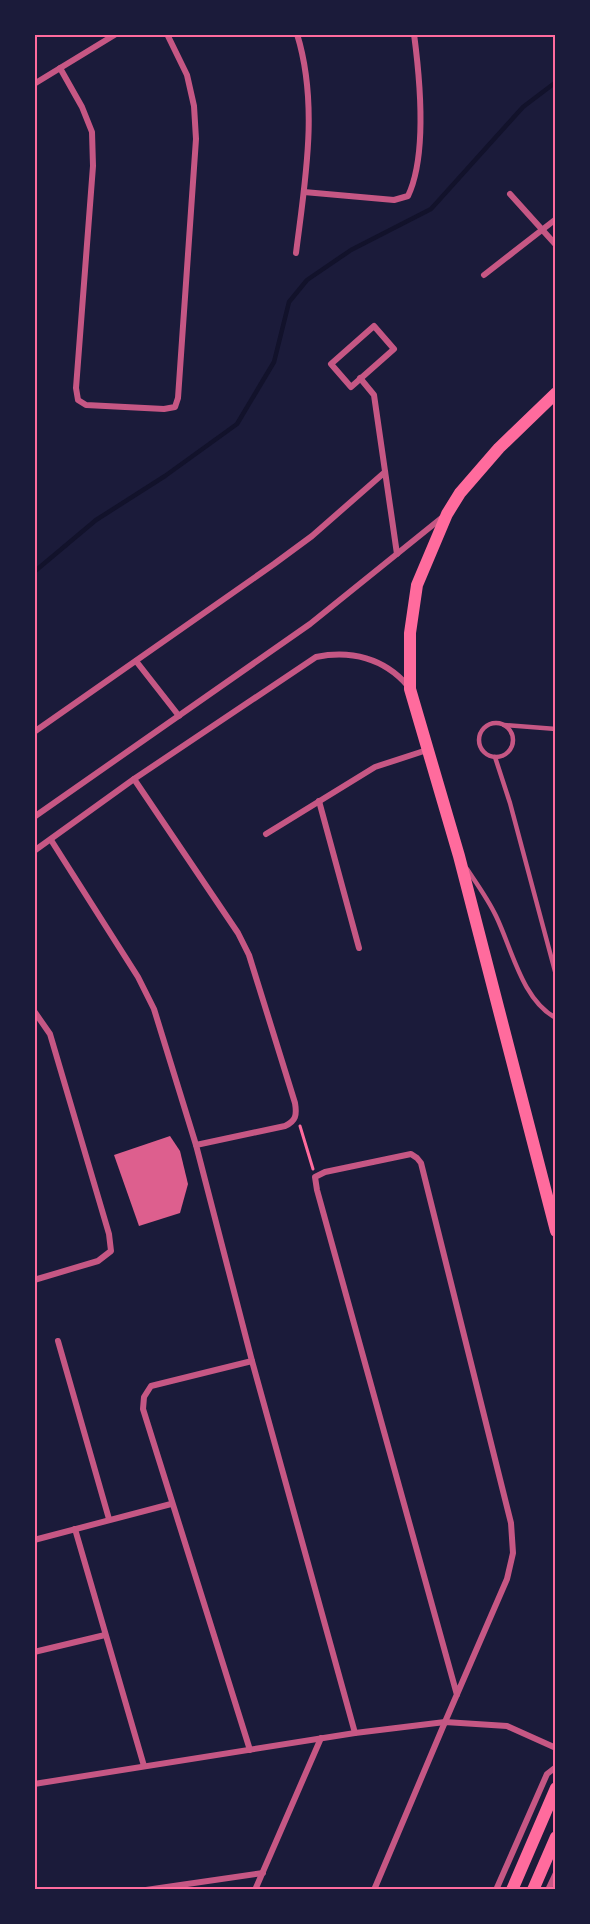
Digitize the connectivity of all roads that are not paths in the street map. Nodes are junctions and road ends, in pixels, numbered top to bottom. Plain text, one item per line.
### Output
1 (116, 34) edge
2 (167, 34) edge
3 (297, 34) edge
4 (414, 34) edge
5 (60, 69) junction
6 (34, 84) edge
7 (304, 192) junction
8 (510, 194) dead end
9 (555, 219) edge
10 (542, 229) junction
11 (555, 245) edge
12 (296, 253) dead end
13 (484, 275) dead end
14 (360, 378) junction
15 (555, 393) edge
16 (385, 472) junction
17 (447, 514) junction
18 (397, 554) junction
19 (136, 662) junction
20 (410, 689) junction
21 (179, 716) junction
22 (503, 725) junction
23 (555, 729) edge
24 (34, 732) edge
25 (427, 750) junction
26 (495, 757) junction
27 (134, 779) junction
28 (319, 801) junction
29 (34, 817) edge
30 (266, 834) dead end
31 (51, 840) junction
32 (34, 851) edge
33 (459, 856) junction
34 (359, 948) dead end
35 (555, 975) edge
36 (34, 1011) edge
37 (555, 1018) edge
38 (196, 1145) junction
39 (555, 1231) edge
40 (34, 1280) edge
41 (58, 1341) dead end
42 (252, 1361) junction
43 (171, 1504) junction
44 (109, 1519) junction
45 (75, 1529) junction
46 (34, 1539) edge
47 (105, 1635) junction
48 (34, 1652) edge
49 (457, 1695) junction
50 (445, 1722) junction
51 (355, 1733) junction
52 (321, 1738) junction
53 (555, 1748) edge
54 (250, 1750) junction
55 (144, 1766) junction
56 (555, 1767) edge
57 (34, 1784) edge
58 (555, 1788) edge
59 (555, 1837) edge
60 (555, 1873) edge
61 (263, 1874) junction
62 (146, 1890) edge
63 (255, 1890) edge
64 (374, 1890) edge
65 (496, 1890) edge
66 (512, 1890) edge
67 (532, 1890) edge
68 (548, 1890) edge

1 - 5 street
2 - 5 street
3 - 7 street
4 - 7 street
5 - 6 street
7 - 12 street
8 - 10 street
9 - 10 street
10 - 11 street
10 - 13 street
14 - 14 street
14 - 16 street
15 - 17 main road
16 - 18 street
16 - 19 street
17 - 18 street
17 - 20 main road
18 - 21 street
19 - 21 street
19 - 24 street
20 - 25 main road
20 - 27 street
21 - 29 street
22 - 23 lane
22 - 26 lane
22 - 26 lane
25 - 28 street
25 - 33 main road
26 - 35 lane
27 - 31 street
27 - 38 street
28 - 30 street
28 - 34 street
31 - 32 street
31 - 38 street
33 - 37 lane
33 - 39 main road
36 - 40 street
38 - 42 street
41 - 44 street
42 - 43 street
42 - 51 street
43 - 44 street
43 - 54 street
44 - 45 street
45 - 46 street
45 - 47 street
47 - 48 street
47 - 55 street
49 - 49 street
49 - 50 street
50 - 51 street
50 - 53 street
50 - 64 street
51 - 52 street
52 - 54 street
52 - 61 street
54 - 55 street
55 - 57 street
56 - 65 street
58 - 66 main road
59 - 67 main road
60 - 68 street
61 - 62 street
61 - 63 street

